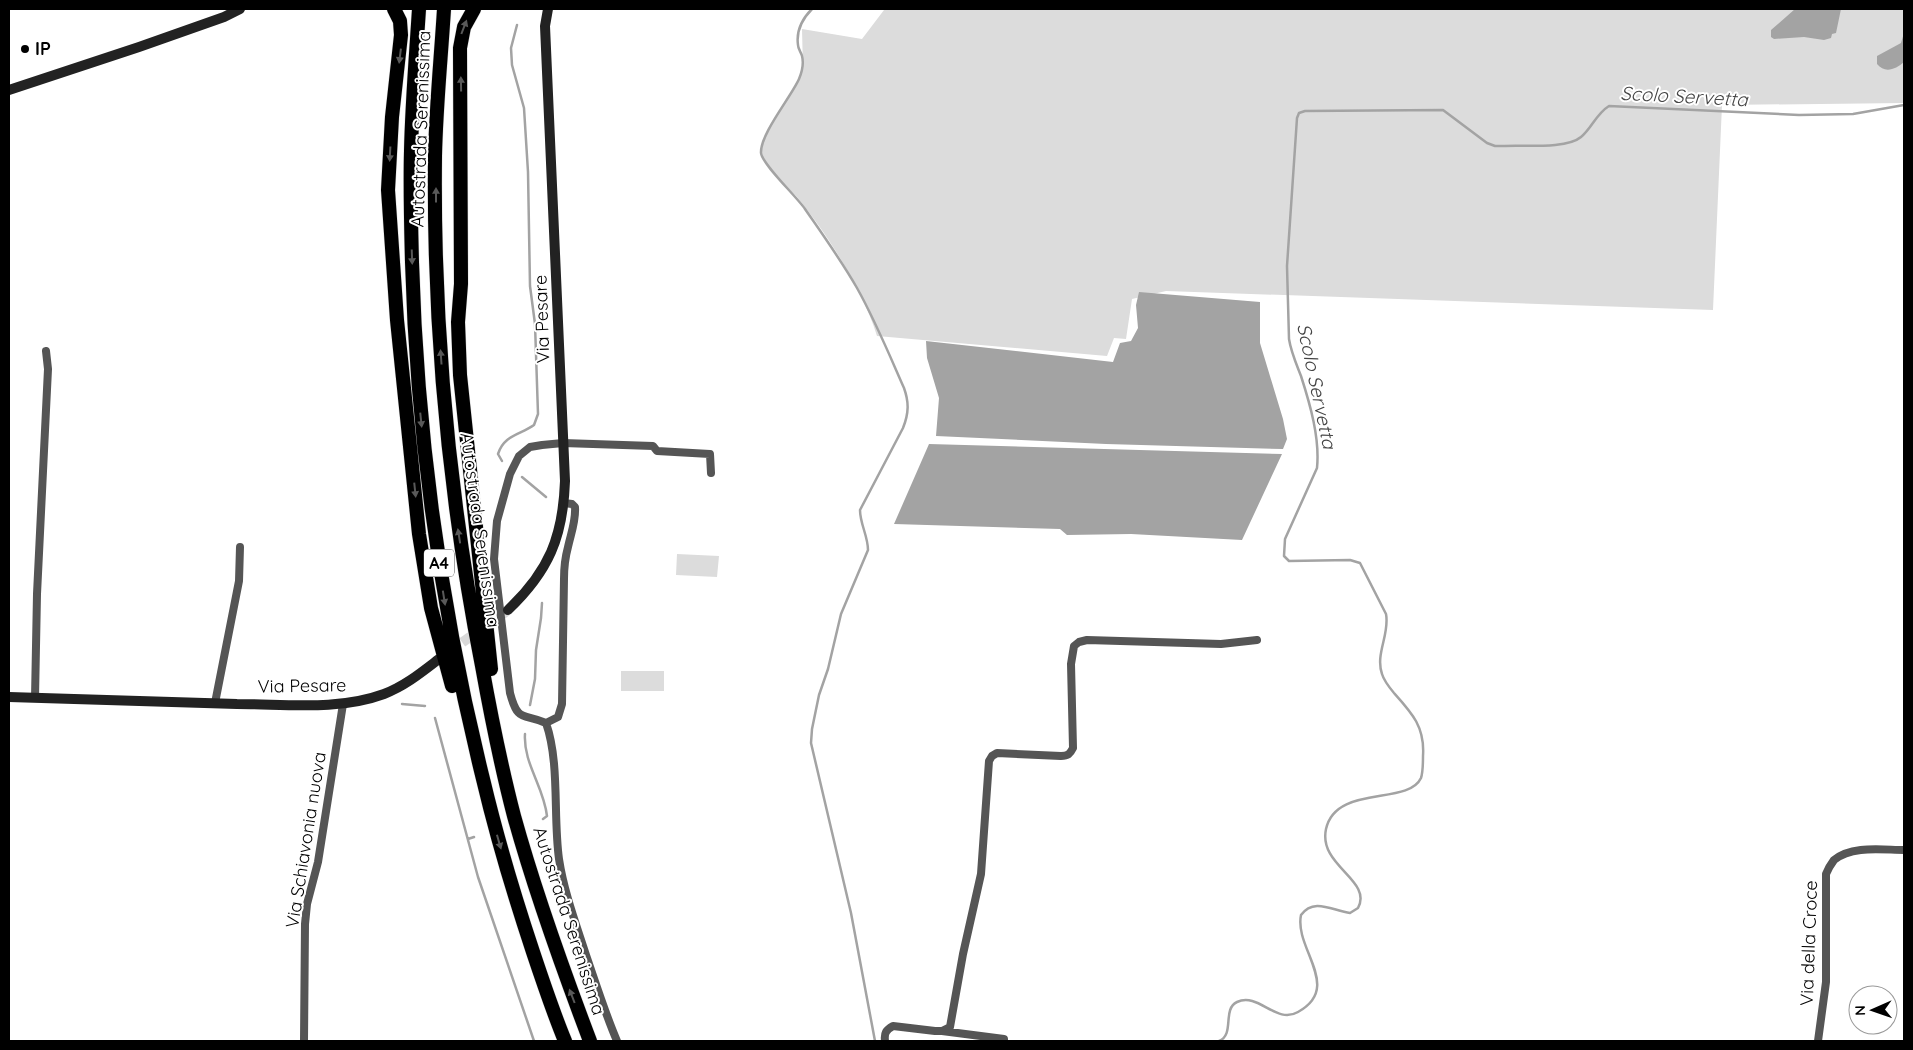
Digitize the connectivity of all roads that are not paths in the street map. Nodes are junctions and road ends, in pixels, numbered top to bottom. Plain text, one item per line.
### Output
1 (240, 9) edge
2 (394, 9) edge
3 (419, 9) edge
4 (444, 9) edge
5 (474, 9) edge
6 (547, 9) edge
7 (9, 90) edge
8 (46, 351) dead end
9 (563, 443) junction
10 (711, 473) dead end
11 (564, 503) junction
12 (240, 547) dead end
13 (508, 610) tunnel mouth
14 (1257, 640) dead end
15 (439, 659) tunnel mouth
16 (9, 697) edge
17 (34, 698) junction
18 (215, 703) junction
19 (343, 704) junction
20 (546, 723) junction
21 (504, 774) junction
22 (490, 811) junction
23 (1904, 850) edge
24 (942, 1031) junction
25 (304, 1041) edge
26 (565, 1041) edge
27 (590, 1041) edge
28 (617, 1041) edge
29 (885, 1041) edge
30 (1004, 1041) edge
31 (1818, 1041) edge

1 - 7 street
2 -> 22 highway
3 -> 22 highway, Autostrada Serenissima / A4
21 -> 4 highway, Autostrada Serenissima / A4
21 -> 5 highway
6 - 9 street, Via Pesare
8 - 17 street
9 - 10 street
9 - 11 street, Via Pesare
9 - 20 street
11 - 13 street, Via Pesare
11 - 20 street
12 - 18 street
14 - 24 street
15 - 19 street, Via Pesare
16 - 17 street, Via Pesare
17 - 18 street, Via Pesare
18 - 19 street, Via Pesare
19 - 25 street, Via Schiavonia nuova
20 - 28 street
27 -> 21 highway, Autostrada Serenissima / A4
22 -> 26 highway, Autostrada Serenissima / A4
23 - 31 street, Via della Croce
24 - 29 street
24 - 30 street

